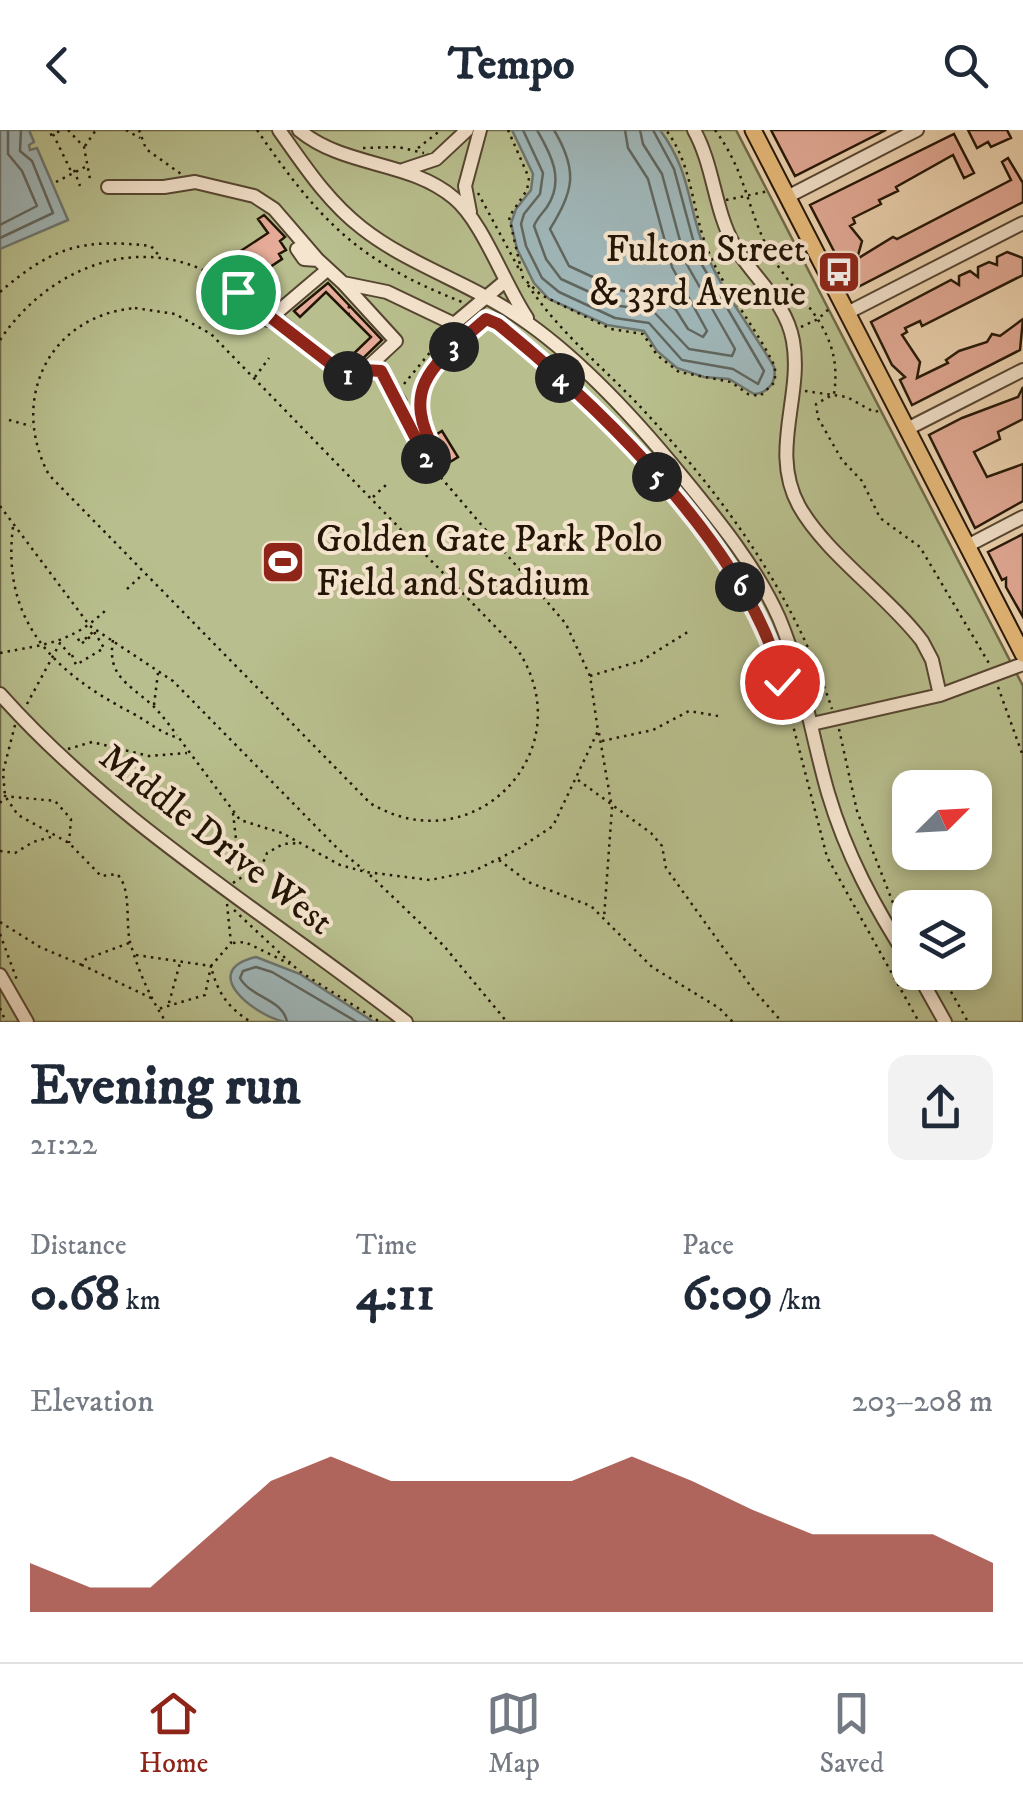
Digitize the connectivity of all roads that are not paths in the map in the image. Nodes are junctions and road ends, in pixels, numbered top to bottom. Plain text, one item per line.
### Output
1 (280, 130) edge
2 (299, 130) edge
3 (467, 130) edge
4 (480, 130) edge
5 (694, 130) edge
6 (752, 130) edge
7 (916, 130) edge
8 (345, 150) junction
9 (396, 170) junction
10 (315, 181) junction
11 (108, 186) dead end
12 (787, 197) junction
13 (1023, 222) edge
14 (477, 228) junction
15 (297, 249) dead end
16 (322, 265) junction
17 (504, 282) junction
18 (342, 283) junction
19 (490, 304) junction
20 (847, 313) junction
21 (535, 328) junction
22 (364, 370) junction
23 (1023, 370) edge
24 (400, 402) road end
25 (907, 430) junction
26 (1023, 517) edge
27 (967, 546) junction
28 (1023, 654) edge
29 (1023, 664) edge
30 (0, 694) edge
31 (940, 695) junction
32 (812, 724) junction
33 (892, 933) edge
34 (0, 975) edge
35 (927, 990) edge
36 (27, 1022) edge
37 (406, 1022) edge
38 (944, 1022) edge

1 - 10 street
2 - 8 street
3 - 9 street
4 - 14 street
5 - 31 street
6 - 12 main road
7 - 12 street
8 - 9 street
8 - 10 street
9 - 14 street
10 - 19 street
11 - 16 street
12 - 20 main road
13 - 20 street
14 - 17 street
15 - 16 street
16 - 18 street
16 - 22 street
17 - 19 street
17 - 21 street
18 - 19 street
18 - 22 street
19 - 21 street
20 - 25 main road
21 - 32 street
22 - 24 street
23 - 25 street
25 - 27 main road
26 - 27 street
27 - 28 main road
29 - 31 street
30 - 37 street, Middle Drive West
31 - 32 street
32 - 33 street
34 - 36 street
35 - 38 street

